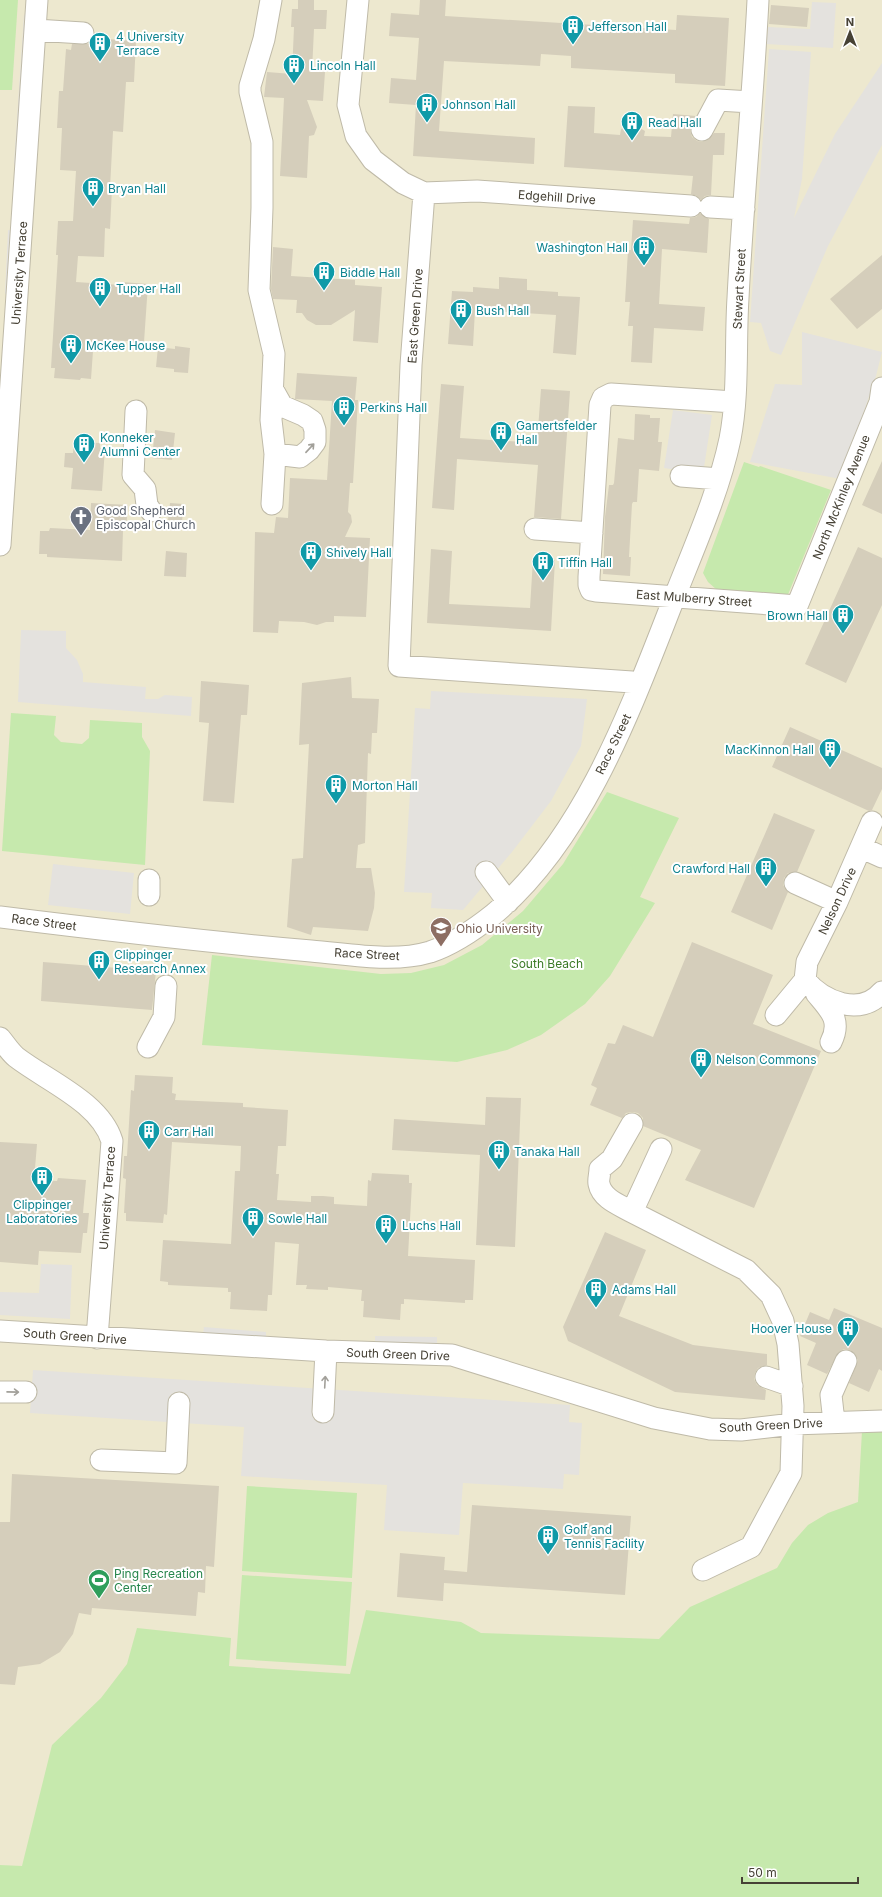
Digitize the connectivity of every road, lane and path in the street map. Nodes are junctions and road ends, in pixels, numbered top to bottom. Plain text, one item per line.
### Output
1 (37, 0) edge
2 (271, 0) edge
3 (358, 0) edge
4 (758, 0) edge
5 (35, 30) junction
6 (83, 33) dead end
7 (751, 102) junction
8 (702, 130) dead end
9 (424, 193) junction
10 (744, 209) junction
11 (272, 390) junction
12 (881, 398) edge
13 (734, 402) junction
14 (136, 411) dead end
15 (274, 454) junction
16 (681, 476) dead end
17 (719, 479) junction
18 (272, 504) dead end
19 (151, 511) dead end
20 (535, 529) dead end
21 (592, 533) junction
22 (0, 545) edge
23 (686, 570) joint
24 (675, 597) junction
25 (797, 606) joint
26 (632, 682) dead end
27 (872, 822) dead end
28 (862, 848) junction
29 (882, 857) edge
30 (486, 872) dead end
31 (796, 883) dead end
32 (508, 902) junction
33 (837, 902) junction
34 (0, 917) edge
35 (166, 986) dead end
36 (810, 986) junction
37 (882, 992) edge
38 (776, 1015) dead end
39 (0, 1038) edge
40 (831, 1042) dead end
41 (148, 1047) dead end
42 (632, 1124) dead end
43 (661, 1149) dead end
44 (632, 1212) junction
45 (0, 1331) edge
46 (96, 1338) junction
47 (326, 1351) junction
48 (846, 1361) dead end
49 (766, 1377) dead end
50 (792, 1386) junction
51 (0, 1392) edge
52 (26, 1392) dead end
53 (179, 1403) dead end
54 (323, 1412) dead end
55 (882, 1421) edge
56 (834, 1422) junction
57 (793, 1424) junction
58 (100, 1460) dead end
59 (703, 1570) dead end

1 - 5 street, University Terrace
2 - 11 street
3 - 9 street
4 - 7 street, Stewart Street
5 - 6 street
5 - 22 street, University Terrace
7 - 8 street
7 - 10 street, Stewart Street
9 - 10 street, Edgehill Drive
9 - 26 street, East Green Drive
10 - 13 street, Stewart Street
11 - 15 street
15 -> 11 street
12 - 25 street, North McKinley Avenue
13 - 17 street, Stewart Street
13 - 21 street
14 - 19 street
15 - 18 street
16 - 17 street
17 - 23 street, Stewart Street
20 - 21 street
21 - 24 street, East Mulberry Street
23 - 24 street, Race Street
24 - 25 street, East Mulberry Street
24 - 32 street, Race Street
27 - 28 street, Nelson Drive
28 - 29 street
28 - 33 street, Nelson Drive
30 - 32 street
31 - 33 street
32 - 34 street, Race Street
33 - 36 street, Nelson Drive
35 - 41 street
36 - 37 street
36 - 38 street
36 - 40 street
39 - 46 street, University Terrace
42 - 44 street
43 - 44 street
44 - 50 street
45 - 46 street, South Green Drive
46 - 47 street, South Green Drive
54 -> 47 street
47 - 57 street, South Green Drive
48 - 56 street
49 - 50 street
50 - 57 street
51 -> 52 street
53 - 58 street
55 - 56 street, South Green Drive
56 - 57 street, South Green Drive
57 - 59 street

